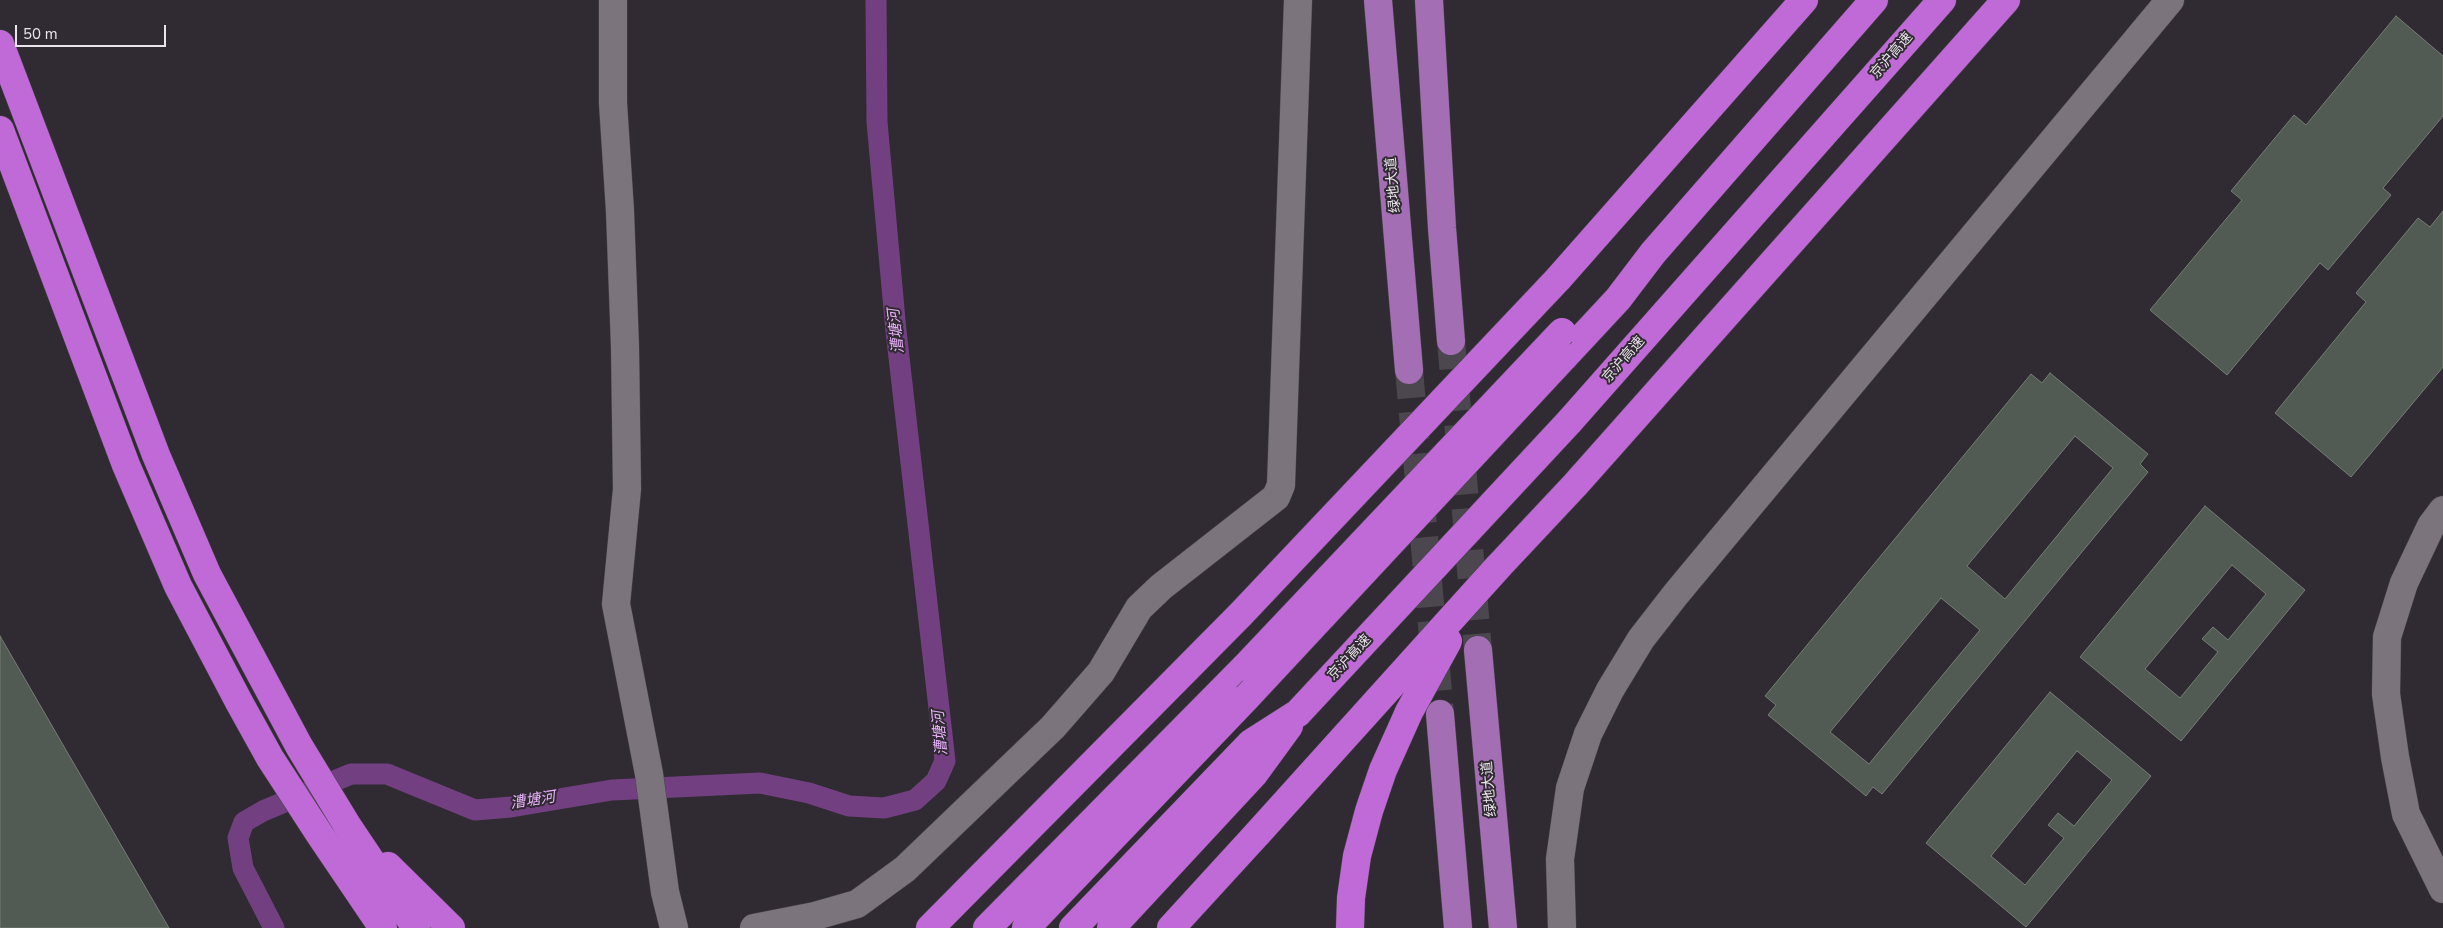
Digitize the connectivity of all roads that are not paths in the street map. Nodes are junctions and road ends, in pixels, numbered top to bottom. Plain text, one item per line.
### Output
1 (612, 0) edge
2 (1298, 0) edge
3 (1378, 0) edge
4 (1429, 0) edge
5 (1804, 0) edge
6 (1874, 0) edge
7 (1942, 0) edge
8 (2006, 0) edge
9 (2170, 0) edge
10 (0, 38) edge
11 (0, 44) edge
12 (11, 72) junction
13 (0, 130) edge
14 (1451, 341) tunnel mouth
15 (1563, 345) junction
16 (1410, 370) tunnel mouth
17 (2443, 510) edge
18 (1498, 567) junction
19 (1478, 650) tunnel mouth
20 (1298, 713) junction
21 (1440, 714) tunnel mouth
22 (346, 824) junction
23 (349, 880) junction
24 (2443, 889) edge
25 (360, 928) edge
26 (383, 928) edge
27 (416, 928) edge
28 (451, 928) edge
29 (674, 928) edge
30 (754, 928) edge
31 (930, 928) edge
32 (987, 928) edge
33 (1026, 928) edge
34 (1074, 928) edge
35 (1111, 928) edge
36 (1171, 928) edge
37 (1350, 928) edge
38 (1458, 928) edge
39 (1503, 928) edge
40 (1562, 928) edge

1 - 29 street
2 - 30 street
3 - 16 main road, 绿地大道
4 - 14 main road
5 - 31 highway, bridge
6 - 15 highway
7 - 20 highway, 京沪高速, bridge
8 - 18 highway
9 - 40 street
10 - 12 highway
11 - 12 highway
12 - 22 highway
13 - 23 highway
15 - 32 highway, bridge
15 - 33 highway, bridge
17 - 24 street
18 - 36 highway, bridge
18 - 37 highway, bridge
19 - 39 main road, 绿地大道
20 - 34 highway, 京沪高速
20 - 35 highway, 京沪高速
21 - 38 main road
22 - 27 highway
22 - 28 highway
23 - 25 highway
23 - 26 highway

